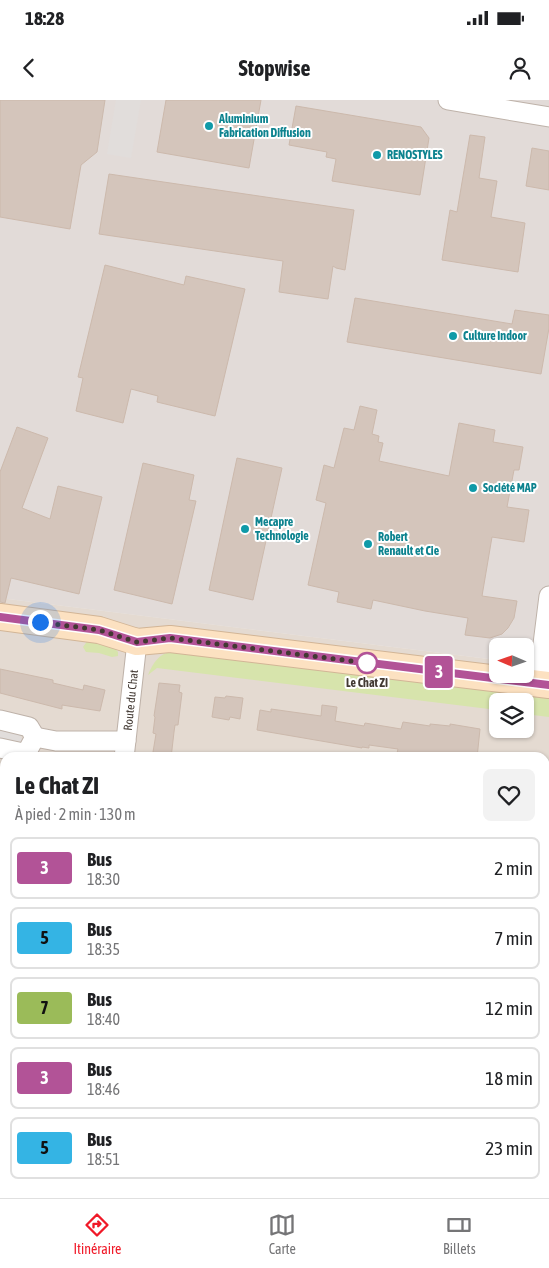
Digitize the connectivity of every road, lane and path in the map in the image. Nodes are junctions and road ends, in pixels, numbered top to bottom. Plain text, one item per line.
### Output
1 (448, 100) edge
2 (549, 117) edge
3 (549, 596) edge
4 (0, 617) edge
5 (137, 642) junction
6 (544, 685) edge
7 (0, 720) edge
8 (35, 737) junction
9 (0, 748) edge
10 (125, 749) edge
11 (18, 752) edge
12 (25, 752) edge

1 - 2 street
3 - 6 street
4 - 5 street
5 - 6 street
5 - 10 street, Route du Chat
7 - 8 street
8 - 10 street
8 - 12 street
9 - 11 street

